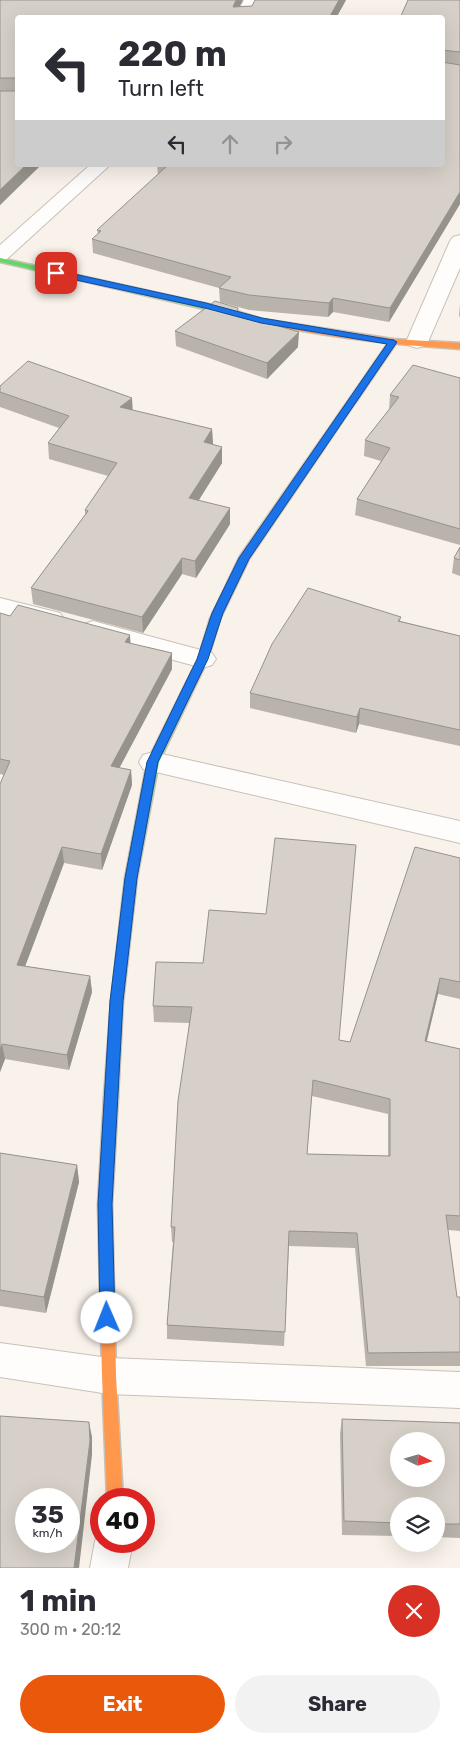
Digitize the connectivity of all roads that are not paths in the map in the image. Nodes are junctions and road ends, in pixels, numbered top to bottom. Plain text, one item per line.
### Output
1 (252, 0) edge
2 (244, 15) edge
3 (99, 167) edge
4 (460, 241) edge
5 (0, 255) edge
6 (0, 260) edge
7 (393, 342) junction
8 (417, 342) junction
9 (460, 346) edge
10 (0, 606) edge
11 (203, 659) junction
12 (153, 762) junction
13 (460, 832) edge
14 (0, 1360) edge
15 (109, 1376) junction
16 (460, 1390) edge
17 (114, 1488) edge
18 (112, 1553) edge
19 (110, 1568) edge

1 - 2 street
3 - 5 street
4 - 8 street
6 - 7 street
7 - 8 street
7 - 11 street
8 - 9 street
10 - 11 street
11 - 12 street
12 - 13 street
12 - 15 street
14 - 15 street
15 - 16 street
15 - 17 street
18 - 19 street

